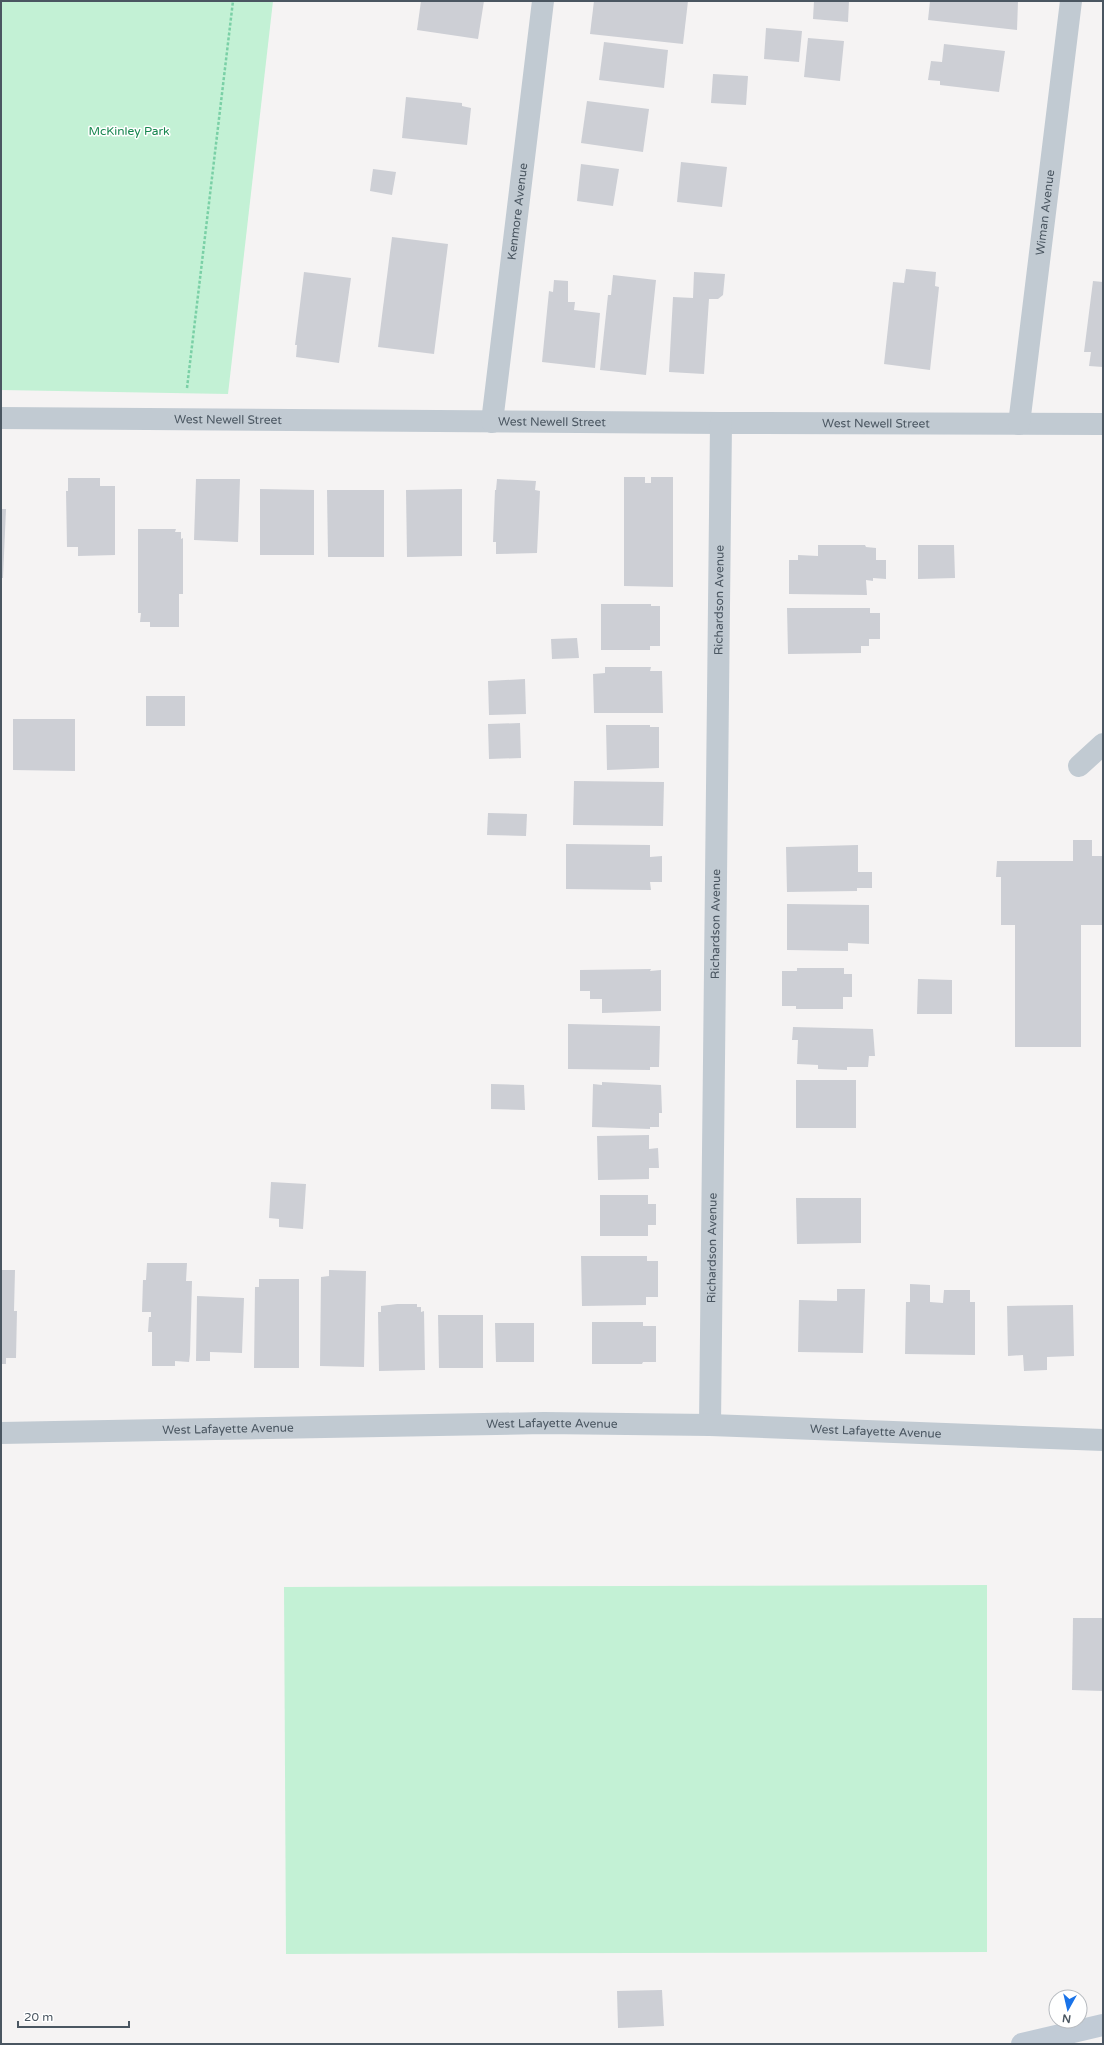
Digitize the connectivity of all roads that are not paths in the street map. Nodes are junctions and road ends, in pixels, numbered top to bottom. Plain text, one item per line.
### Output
1 (543, 1) edge
2 (1071, 1) edge
3 (1, 418) edge
4 (492, 422) junction
5 (721, 423) junction
6 (1019, 424) junction
7 (1103, 424) edge
8 (1103, 744) edge
9 (1079, 766) dead end
10 (710, 1425) junction
11 (1, 1433) edge
12 (1103, 1440) edge
13 (1103, 2025) edge
14 (1022, 2044) edge

1 - 4 street, Kenmore Avenue
2 - 6 street, Wiman Avenue
3 - 4 street, West Newell Street
4 - 5 street, West Newell Street
5 - 6 street, West Newell Street
5 - 10 street, Richardson Avenue
6 - 7 street, West Newell Street
8 - 9 street
10 - 11 street, West Lafayette Avenue
10 - 12 street, West Lafayette Avenue
13 - 14 street

